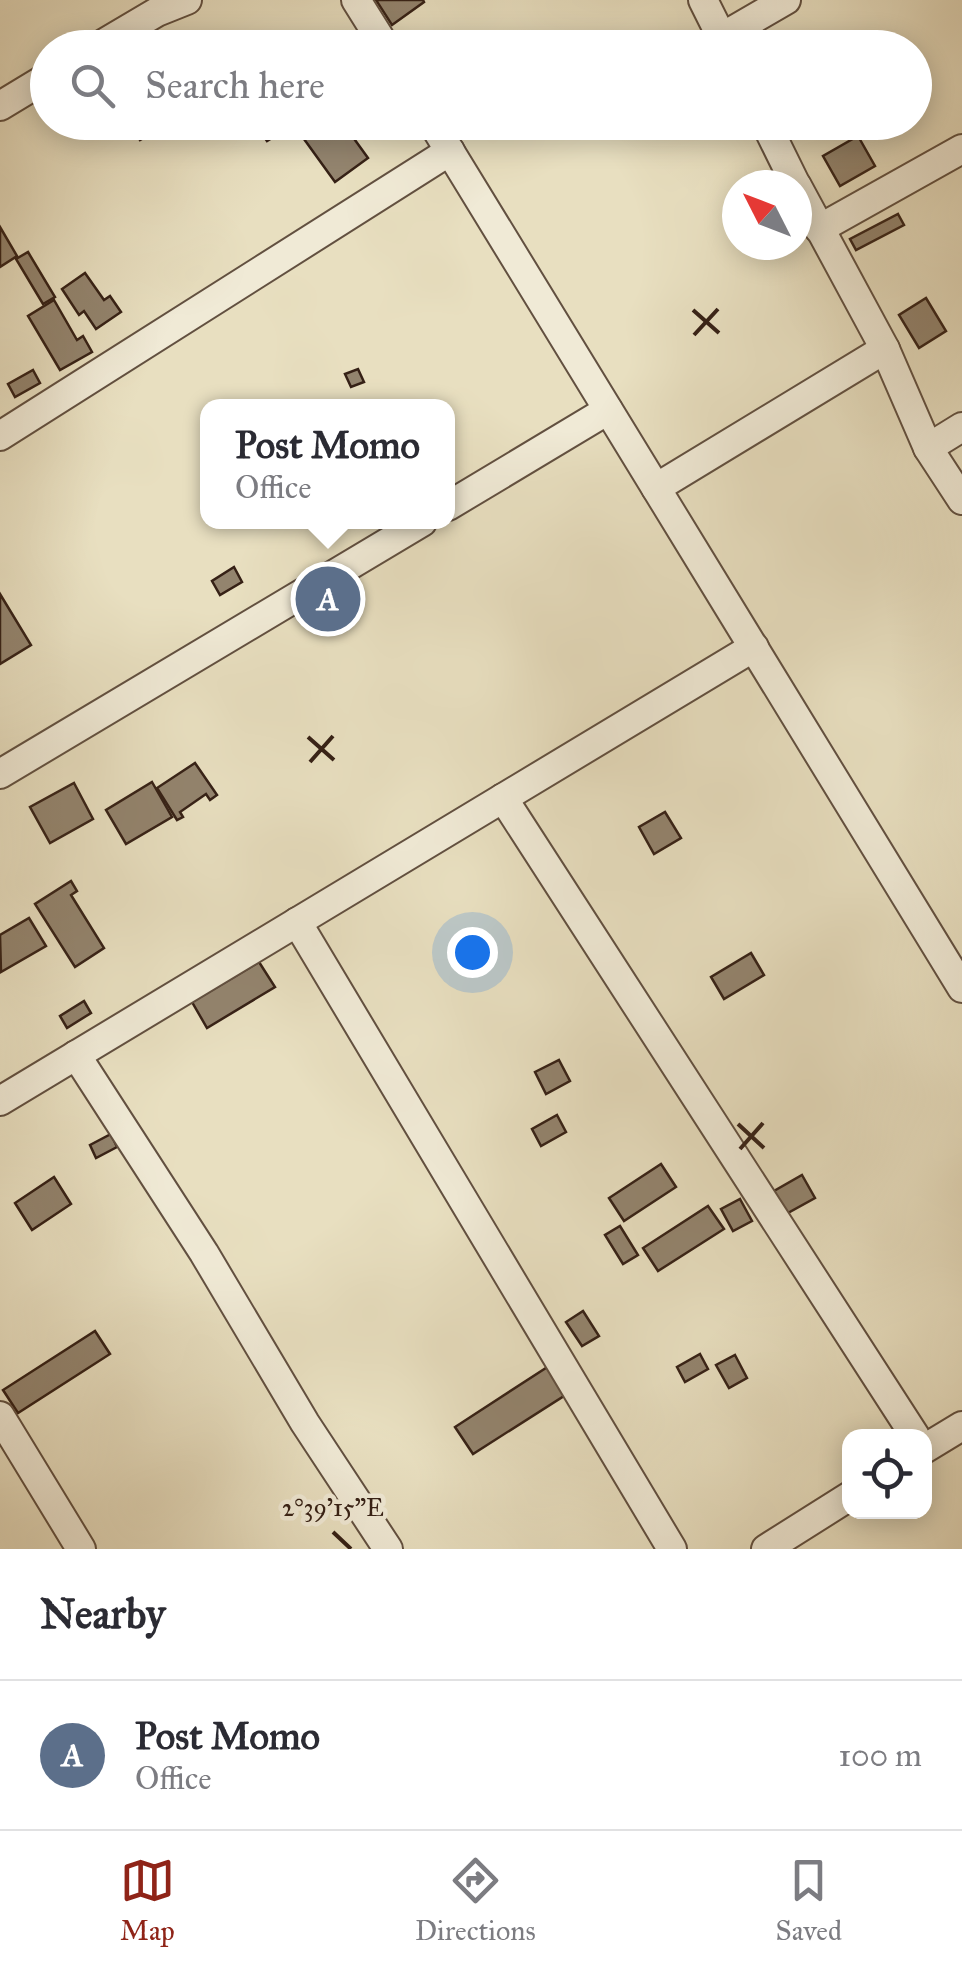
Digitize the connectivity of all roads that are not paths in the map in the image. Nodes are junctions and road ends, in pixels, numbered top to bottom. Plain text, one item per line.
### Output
1 (187, 0) edge
2 (356, 0) edge
3 (703, 0) edge
4 (786, 0) edge
5 (126, 30) edge
6 (375, 30) edge
7 (718, 30) edge
8 (742, 30) edge
9 (30, 87) edge
10 (0, 106) edge
11 (443, 140) edge
12 (774, 140) edge
13 (962, 150) edge
14 (450, 152) junction
15 (789, 170) edge
16 (812, 216) edge
17 (819, 230) junction
18 (885, 350) junction
19 (608, 410) junction
20 (962, 427) edge
21 (0, 436) edge
22 (928, 448) junction
23 (656, 488) junction
24 (962, 500) edge
25 (455, 502) edge
26 (410, 529) edge
27 (754, 647) junction
28 (0, 774) edge
29 (503, 798) junction
30 (296, 922) junction
31 (962, 988) edge
32 (76, 1055) junction
33 (0, 1101) edge
34 (1, 1418) edge
35 (962, 1426) edge
36 (910, 1429) edge
37 (932, 1444) edge
38 (842, 1501) edge
39 (81, 1549) edge
40 (388, 1549) edge
41 (672, 1549) edge
42 (766, 1549) edge

1 - 5 street
2 - 6 street
3 - 7 street
4 - 8 street
9 - 10 street
11 - 14 street
12 - 15 street
13 - 17 street
14 - 19 street
14 - 21 street
16 - 17 street
17 - 18 street
18 - 22 street
18 - 23 street
19 - 23 street
19 - 25 street
20 - 22 street
22 - 24 street
23 - 27 street
26 - 28 street
27 - 29 street
27 - 31 street
29 - 30 street
29 - 36 street
30 - 32 street
30 - 41 street
32 - 33 street
32 - 40 street
34 - 39 street
35 - 37 street
38 - 42 street

